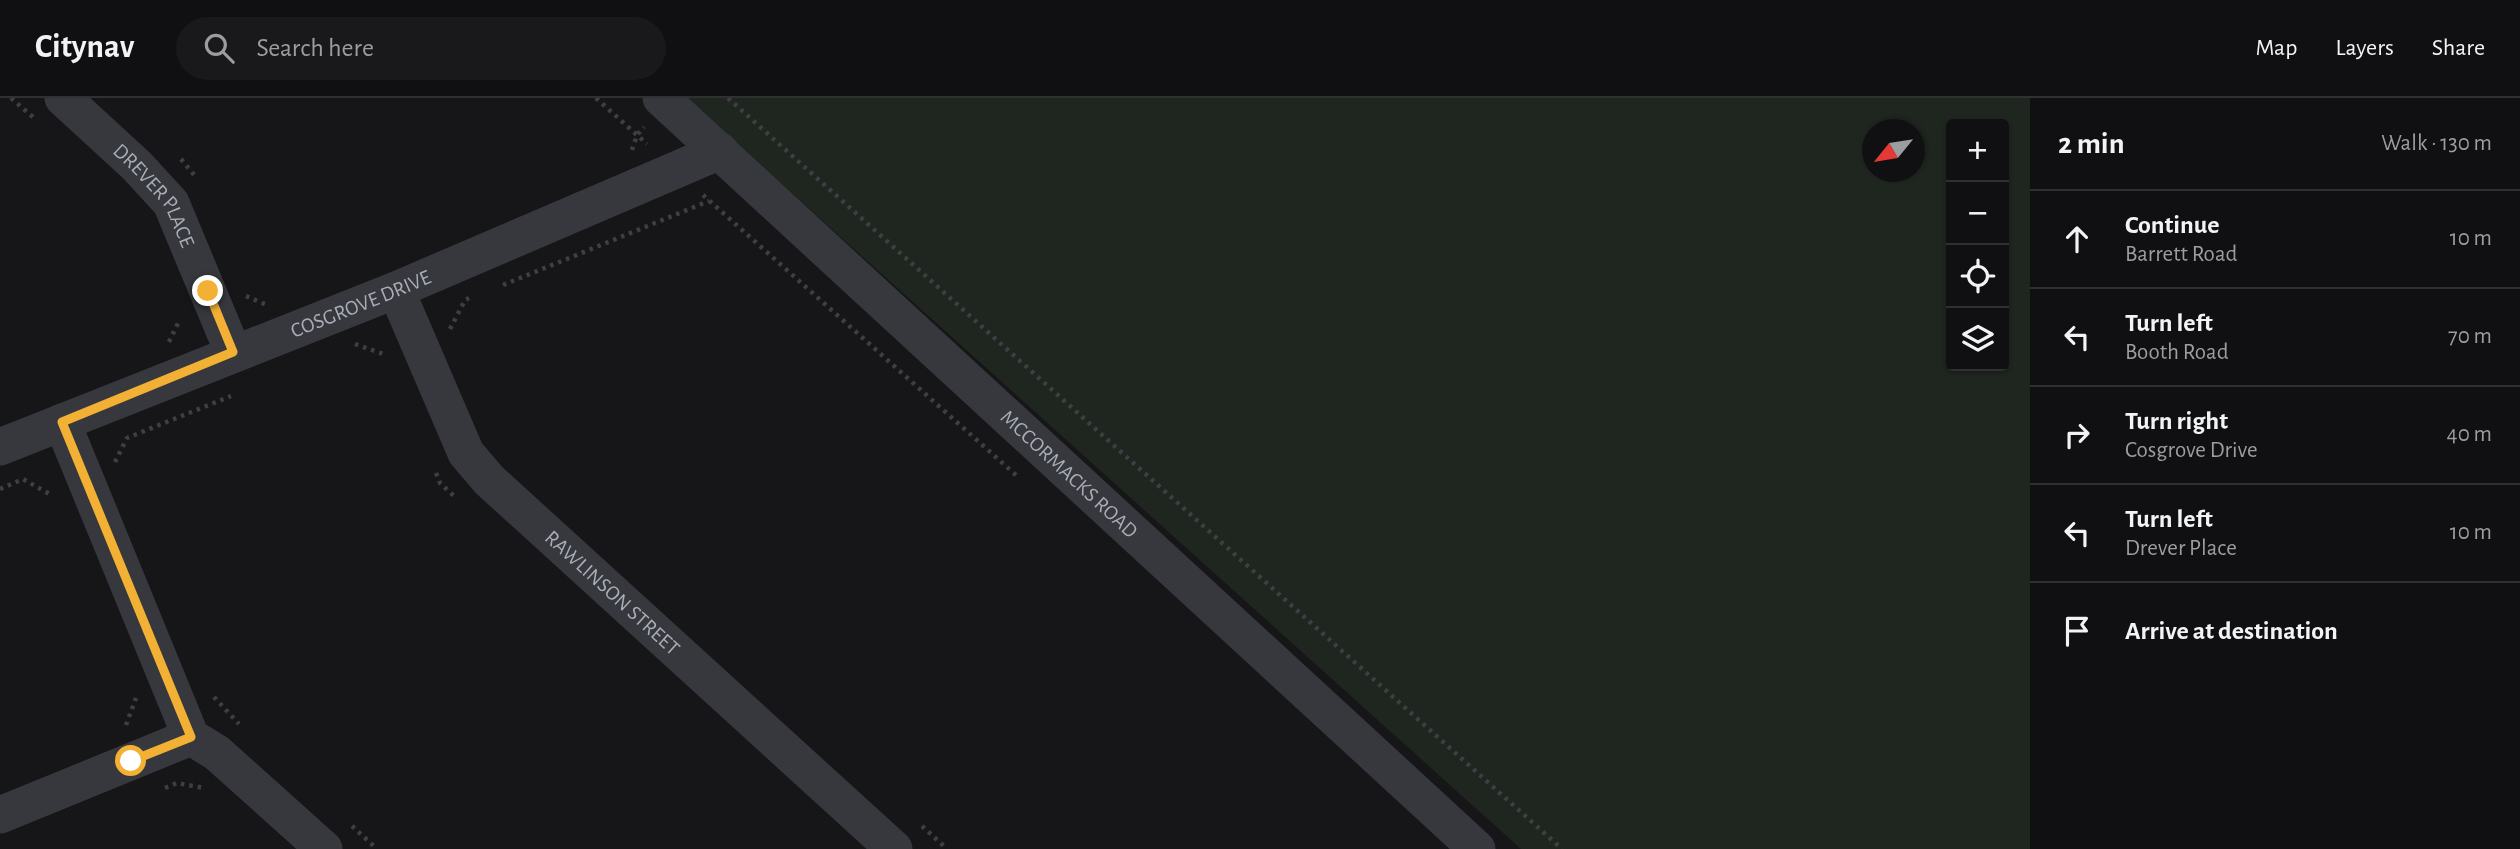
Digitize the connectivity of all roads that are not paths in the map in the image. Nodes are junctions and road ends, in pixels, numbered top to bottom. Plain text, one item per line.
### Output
1 (661, 98) edge
2 (53, 112) edge
3 (720, 151) junction
4 (396, 290) junction
5 (233, 352) junction
6 (62, 422) junction
7 (0, 447) edge
8 (191, 737) junction
9 (0, 816) edge
10 (905, 835) edge
11 (336, 836) edge
12 (1477, 849) edge

1 - 3 street, MCCORMACKS ROAD
2 - 5 street, DREVER PLACE
3 - 4 street, COSGROVE DRIVE
3 - 12 street, MCCORMACKS ROAD
4 - 5 street, COSGROVE DRIVE
4 - 10 street, RAWLINSON STREET
5 - 6 street, COSGROVE DRIVE
6 - 7 street, COSGROVE DRIVE
6 - 8 street
8 - 9 street
8 - 11 street

